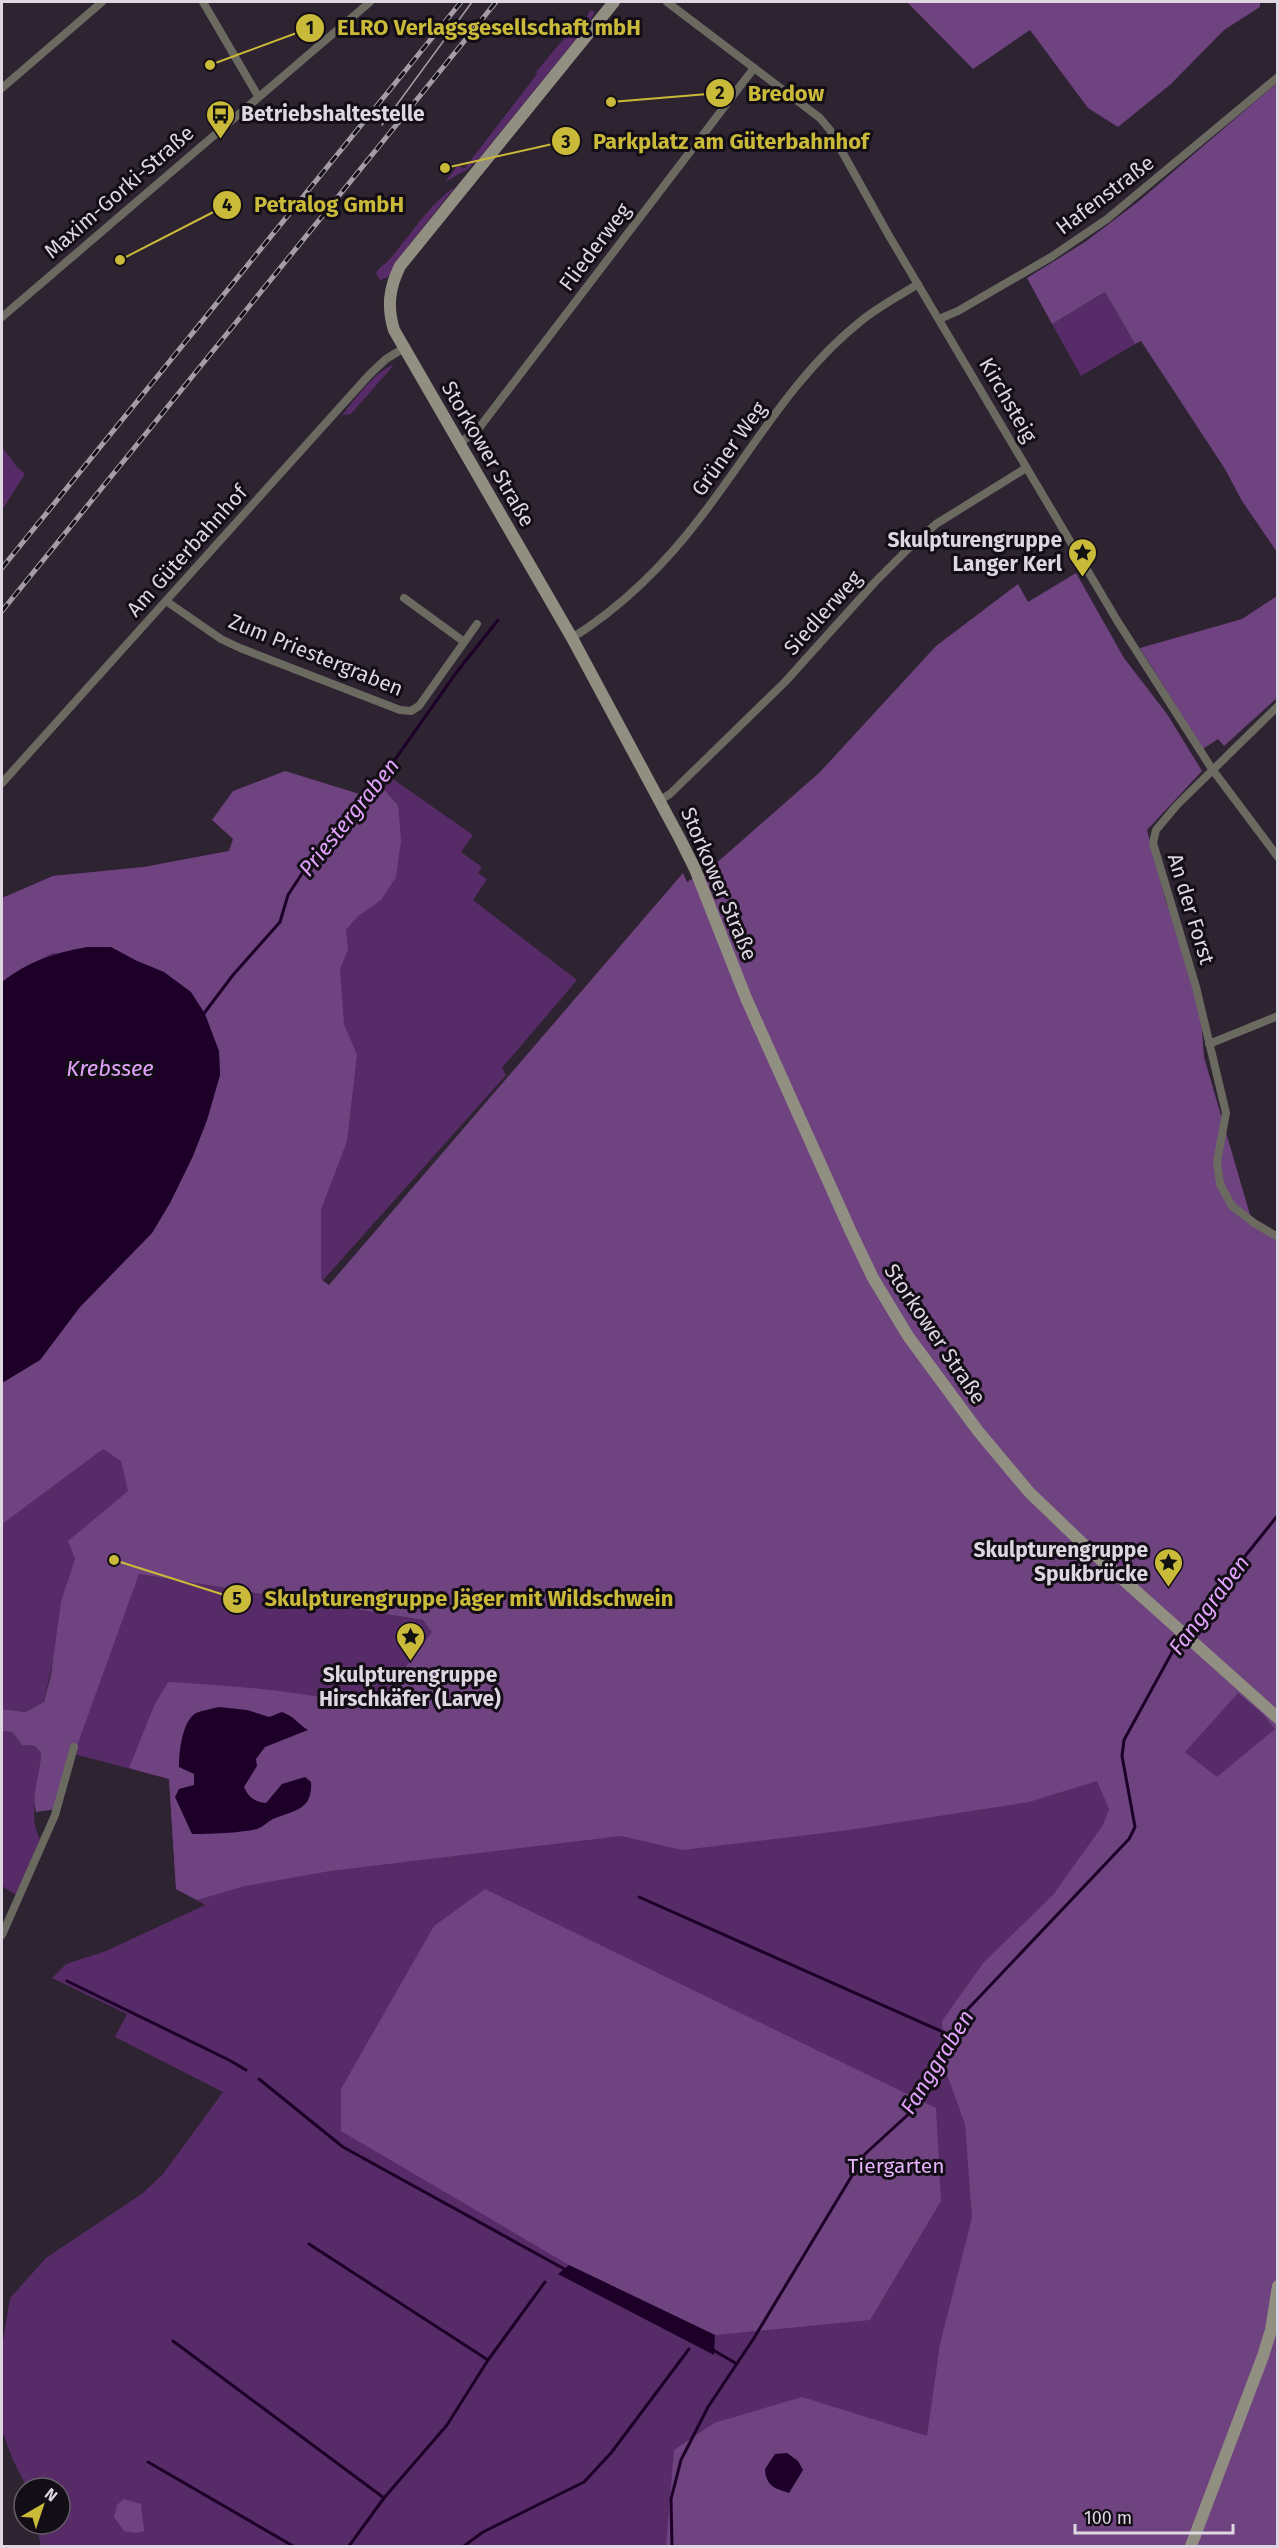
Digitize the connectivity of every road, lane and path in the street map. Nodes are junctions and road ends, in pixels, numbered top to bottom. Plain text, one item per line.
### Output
1 (203, 2) edge
2 (370, 2) edge
3 (604, 2) edge
4 (614, 2) edge
5 (667, 2) edge
6 (100, 3) edge
7 (598, 19) junction
8 (754, 68) junction
9 (1278, 77) edge
10 (2, 88) edge
11 (258, 96) junction
12 (918, 284) junction
13 (2, 317) edge
14 (939, 320) junction
15 (404, 348) junction
16 (460, 443) junction
17 (1026, 468) junction
18 (404, 598) dead end
19 (166, 601) junction
20 (477, 624) dead end
21 (572, 638) junction
22 (464, 642) junction
23 (1278, 706) edge
24 (1212, 769) junction
25 (2, 783) edge
26 (660, 800) junction
27 (1278, 857) edge
28 (1278, 1016) edge
29 (1209, 1044) junction
30 (1278, 1237) edge
31 (1278, 1718) edge
32 (74, 1747) dead end
33 (2, 1935) edge
34 (1278, 2286) edge
35 (1191, 2547) edge

1 - 11 street
2 - 11 street, Maxim-Gorki-Straße
3 - 7 main road, Storkower Straße
4 - 7 main road, Storkower Straße
5 - 8 street, Kirchsteig
6 - 10 street
7 - 15 main road, Storkower Straße
8 - 12 street, Kirchsteig
8 - 16 street, Fliederweg
9 - 14 street, Hafenstraße
11 - 13 street, Maxim-Gorki-Straße
12 - 14 street, Kirchsteig
12 - 21 street, Grüner Weg
14 - 17 street, Kirchsteig
15 - 16 main road, Storkower Straße
15 - 19 street, Am Güterbahnhof
16 - 21 main road, Storkower Straße
17 - 24 street, Kirchsteig
17 - 26 street, Siedlerweg
18 - 22 street
19 - 22 street, Zum Priestergraben
19 - 25 street, Am Güterbahnhof
20 - 22 street, Zum Priestergraben
21 - 26 main road, Storkower Straße
23 - 24 street, An der Forst
24 - 27 street, Kirchsteig
24 - 29 street, An der Forst
26 - 31 main road, Storkower Straße
28 - 29 street
29 - 30 street, An der Forst
32 - 33 street
34 - 35 main road

